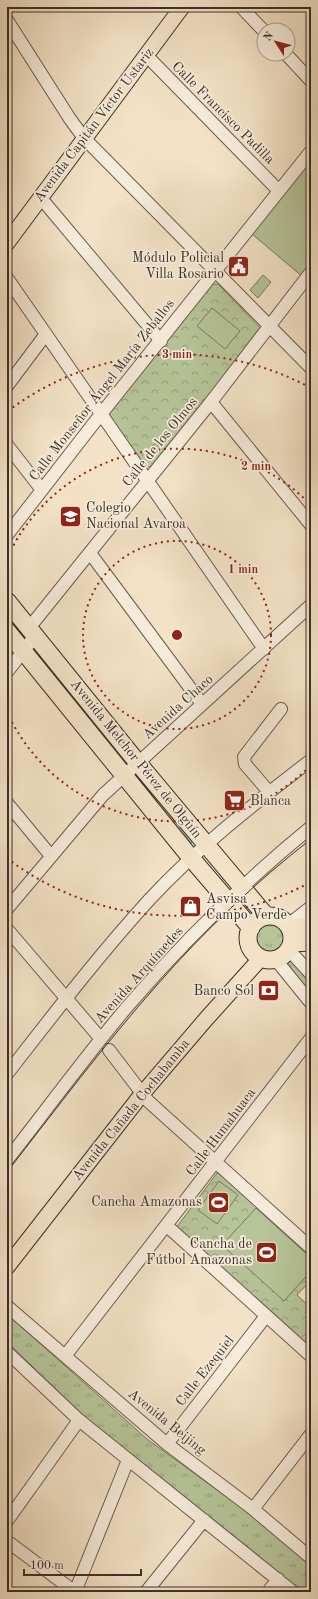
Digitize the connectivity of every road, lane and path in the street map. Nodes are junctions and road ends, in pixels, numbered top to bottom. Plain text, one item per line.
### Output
1 (241, 7) edge
2 (178, 8) edge
3 (7, 20) edge
4 (256, 23) edge
5 (146, 55) junction
6 (293, 62) edge
7 (311, 81) edge
8 (81, 134) junction
9 (311, 151) edge
10 (279, 191) junction
11 (40, 197) junction
12 (7, 226) edge
13 (7, 243) edge
14 (215, 271) junction
15 (311, 272) edge
16 (7, 278) edge
17 (270, 328) junction
18 (46, 334) junction
19 (161, 341) junction
20 (311, 368) edge
21 (7, 386) edge
22 (211, 402) junction
23 (101, 414) junction
24 (7, 445) edge
25 (147, 480) junction
26 (42, 490) junction
27 (311, 525) edge
28 (7, 535) edge
29 (90, 553) junction
30 (7, 601) edge
31 (311, 605) edge
32 (7, 631) edge
33 (32, 632) junction
34 (264, 649) junction
35 (24, 651) junction
36 (7, 672) edge
37 (202, 704) junction
38 (281, 709) dead end
39 (311, 760) edge
40 (138, 763) junction
41 (125, 774) junction
42 (269, 792) junction
43 (7, 803) edge
44 (311, 827) edge
45 (206, 846) junction
46 (51, 856) junction
47 (191, 858) junction
48 (242, 889) junction
49 (228, 902) junction
50 (311, 907) edge
51 (7, 909) edge
52 (266, 916) junction
53 (311, 926) edge
54 (250, 928) junction
55 (7, 930) edge
56 (311, 942) edge
57 (278, 945) junction
58 (311, 974) edge
59 (66, 998) junction
60 (311, 1003) edge
61 (311, 1038) edge
62 (101, 1040) junction
63 (109, 1050) dead end
64 (7, 1074) edge
65 (139, 1090) junction
66 (7, 1160) edge
67 (217, 1162) junction
68 (167, 1226) junction
69 (311, 1248) edge
70 (7, 1254) edge
71 (7, 1267) edge
72 (7, 1306) edge
73 (266, 1316) junction
74 (7, 1352) edge
75 (65, 1356) junction
76 (311, 1356) edge
77 (79, 1420) junction
78 (311, 1434) edge
79 (167, 1444) junction
80 (128, 1460) junction
81 (254, 1509) junction
82 (204, 1520) junction
83 (7, 1521) edge
84 (7, 1541) edge
85 (311, 1558) edge
86 (278, 1579) junction
87 (75, 1592) edge
88 (146, 1592) edge
89 (268, 1592) edge
90 (292, 1592) edge

1 - 4 street
2 - 5 main road, Avenida Capitán Víctor Ustariz
2 - 8 main road, Avenida Capitán Víctor Ustariz
3 - 8 street
5 - 8 main road, Avenida Capitán Víctor Ustariz
5 - 10 street, Calle Francisco Padilla
6 - 7 street
8 - 11 main road, Avenida Capitán Víctor Ustariz
8 - 12 main road, Avenida Capitán Víctor Ustariz
8 - 14 street
9 - 10 street, Calle Monseñor Ángel María Zeballos
10 - 14 street, Calle Monseñor Ángel María Zeballos
11 - 13 main road, Avenida Capitán Víctor Ustariz
11 - 19 street
14 - 17 street
14 - 19 street, Calle Monseñor Ángel María Zeballos
15 - 17 street, Calle de los Olmos
16 - 18 street
17 - 20 street
17 - 22 street, Calle de los Olmos
18 - 21 street
18 - 23 street
19 - 23 street, Calle Monseñor Ángel María Zeballos
22 - 25 street, Calle de los Olmos
22 - 27 street
23 - 25 street
23 - 26 street, Calle Monseñor Ángel María Zeballos
24 - 26 street
25 - 29 street, Calle de los Olmos
25 - 34 street
26 - 28 street, Calle Monseñor Ángel María Zeballos
29 - 33 street, Calle de los Olmos
29 - 37 street
30 - 33 highway, Avenida Melchor Pérez de Olguín
31 - 34 street, Avenida Chaco
32 - 35 highway, Avenida Melchor Pérez de Olguín
33 - 35 street, Calle de los Olmos
33 - 40 highway, Avenida Melchor Pérez de Olguín
34 - 37 street, Avenida Chaco
35 - 36 street, Calle de los Olmos
35 - 41 highway, Avenida Melchor Pérez de Olguín
37 - 40 street, Avenida Chaco
38 - 42 street
39 - 42 street
40 - 41 street, Avenida Chaco
40 - 45 highway, Avenida Melchor Pérez de Olguín
41 - 46 street, Avenida Chaco
41 - 47 highway, Avenida Melchor Pérez de Olguín
42 - 45 street
43 - 46 street
44 - 48 street, Avenida Arquímedes
45 - 47 street
45 - 48 highway, Avenida Melchor Pérez de Olguín
46 - 51 street, Avenida Chaco
47 - 49 highway, Avenida Melchor Pérez de Olguín
47 - 59 street
48 - 49 street, Avenida Arquímedes
48 - 52 highway, Avenida Melchor Pérez de Olguín
49 - 54 highway, Avenida Melchor Pérez de Olguín
49 - 62 street, Avenida Arquímedes
50 - 57 street, Avenida Cañada Cochabamba
52 - 54 highway
52 - 57 highway
53 - 57 highway
54 - 57 highway
55 - 59 street
56 - 57 highway
57 - 58 street
57 - 60 street
57 - 65 main road, Avenida Cañada Cochabamba
59 - 62 street
59 - 64 street
61 - 67 street, Calle Humahuaca
62 - 66 street, Avenida Arquímedes
63 - 65 street
65 - 67 street
65 - 70 main road, Avenida Cañada Cochabamba
65 - 71 main road, Avenida Cañada Cochabamba
67 - 68 street, Calle Humahuaca
67 - 69 street
68 - 73 street
68 - 75 street, Calle Humahuaca
72 - 75 street, Avenida Beijing
73 - 76 street
73 - 79 street, Calle Ezequiel
74 - 77 street
75 - 79 street, Avenida Beijing
77 - 80 street
77 - 83 street
78 - 81 street
79 - 81 street, Avenida Beijing
80 - 82 street
80 - 87 street
81 - 85 street, Avenida Beijing
82 - 86 street
82 - 88 street
84 - 87 street
86 - 89 street
86 - 90 street

